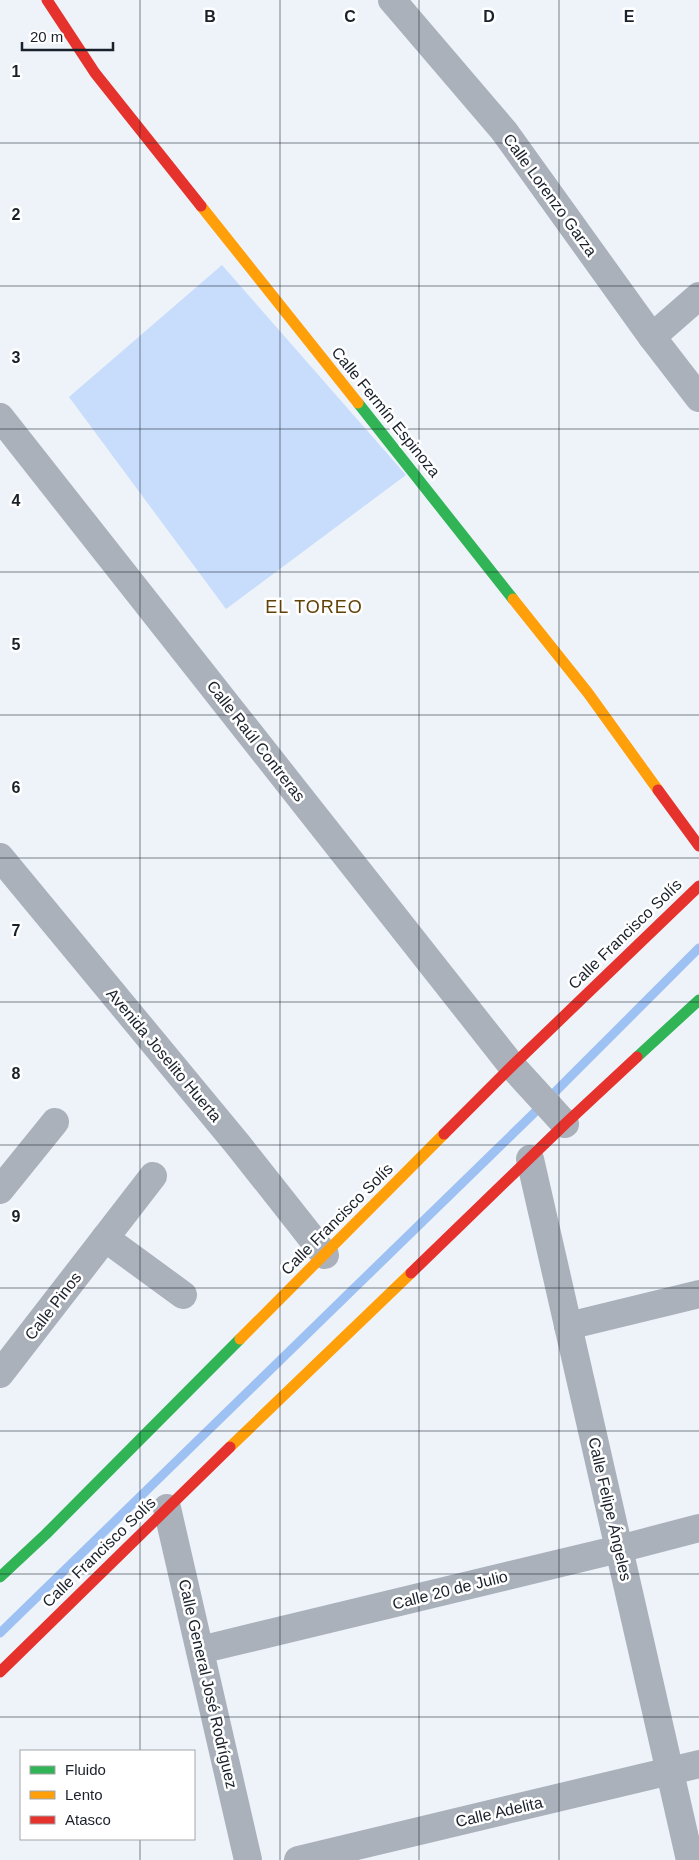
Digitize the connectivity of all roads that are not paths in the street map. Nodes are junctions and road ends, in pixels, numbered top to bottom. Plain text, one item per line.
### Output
1 (47, 0) edge
2 (392, 0) edge
3 (699, 296) edge
4 (652, 338) junction
5 (699, 398) edge
6 (0, 417) edge
7 (699, 846) edge
8 (0, 857) edge
9 (699, 886) edge
10 (699, 1000) edge
11 (512, 1066) junction
12 (55, 1122) dead end
13 (565, 1124) junction
14 (530, 1159) junction
15 (153, 1176) dead end
16 (0, 1190) edge
17 (105, 1238) junction
18 (326, 1255) junction
19 (699, 1294) edge
20 (183, 1295) dead end
21 (568, 1326) junction
22 (0, 1374) edge
23 (167, 1508) junction
24 (699, 1528) edge
25 (619, 1549) junction
26 (0, 1577) edge
27 (200, 1650) junction
28 (3, 1664) edge
29 (699, 1764) edge
30 (670, 1770) junction
31 (248, 1860) edge
32 (298, 1860) edge
33 (690, 1860) edge

1 - 7 main road, Calle Fermín Espinoza
2 - 4 street, Calle Lorenzo Garza
3 - 4 street
4 - 5 street, Calle Lorenzo Garza
6 - 11 street, Calle Raúl Contreras
8 - 18 street, Avenida Joselito Huerta
9 - 11 main road, Calle Francisco Solís
10 - 13 main road, Calle Francisco Solís
11 - 13 street, Calle Raúl Contreras
11 - 18 main road, Calle Francisco Solís
12 - 16 street
13 - 14 main road, Calle Francisco Solís
14 - 21 street, Calle Felipe Ángeles
14 - 23 main road, Calle Francisco Solís
15 - 17 street, Calle Pinos
17 - 20 street
17 - 22 street, Calle Pinos
18 - 26 main road, Calle Francisco Solís
19 - 21 street
21 - 25 street, Calle Felipe Ángeles
23 - 27 street, Calle General José Rodríguez
23 - 28 main road, Calle Francisco Solís
24 - 25 street, Calle 20 de Julio
25 - 27 street, Calle 20 de Julio
25 - 30 street, Calle Felipe Ángeles
27 - 31 street, Calle General José Rodríguez
29 - 30 street, Calle Adelita
30 - 32 street, Calle Adelita
30 - 33 street, Calle Felipe Ángeles

